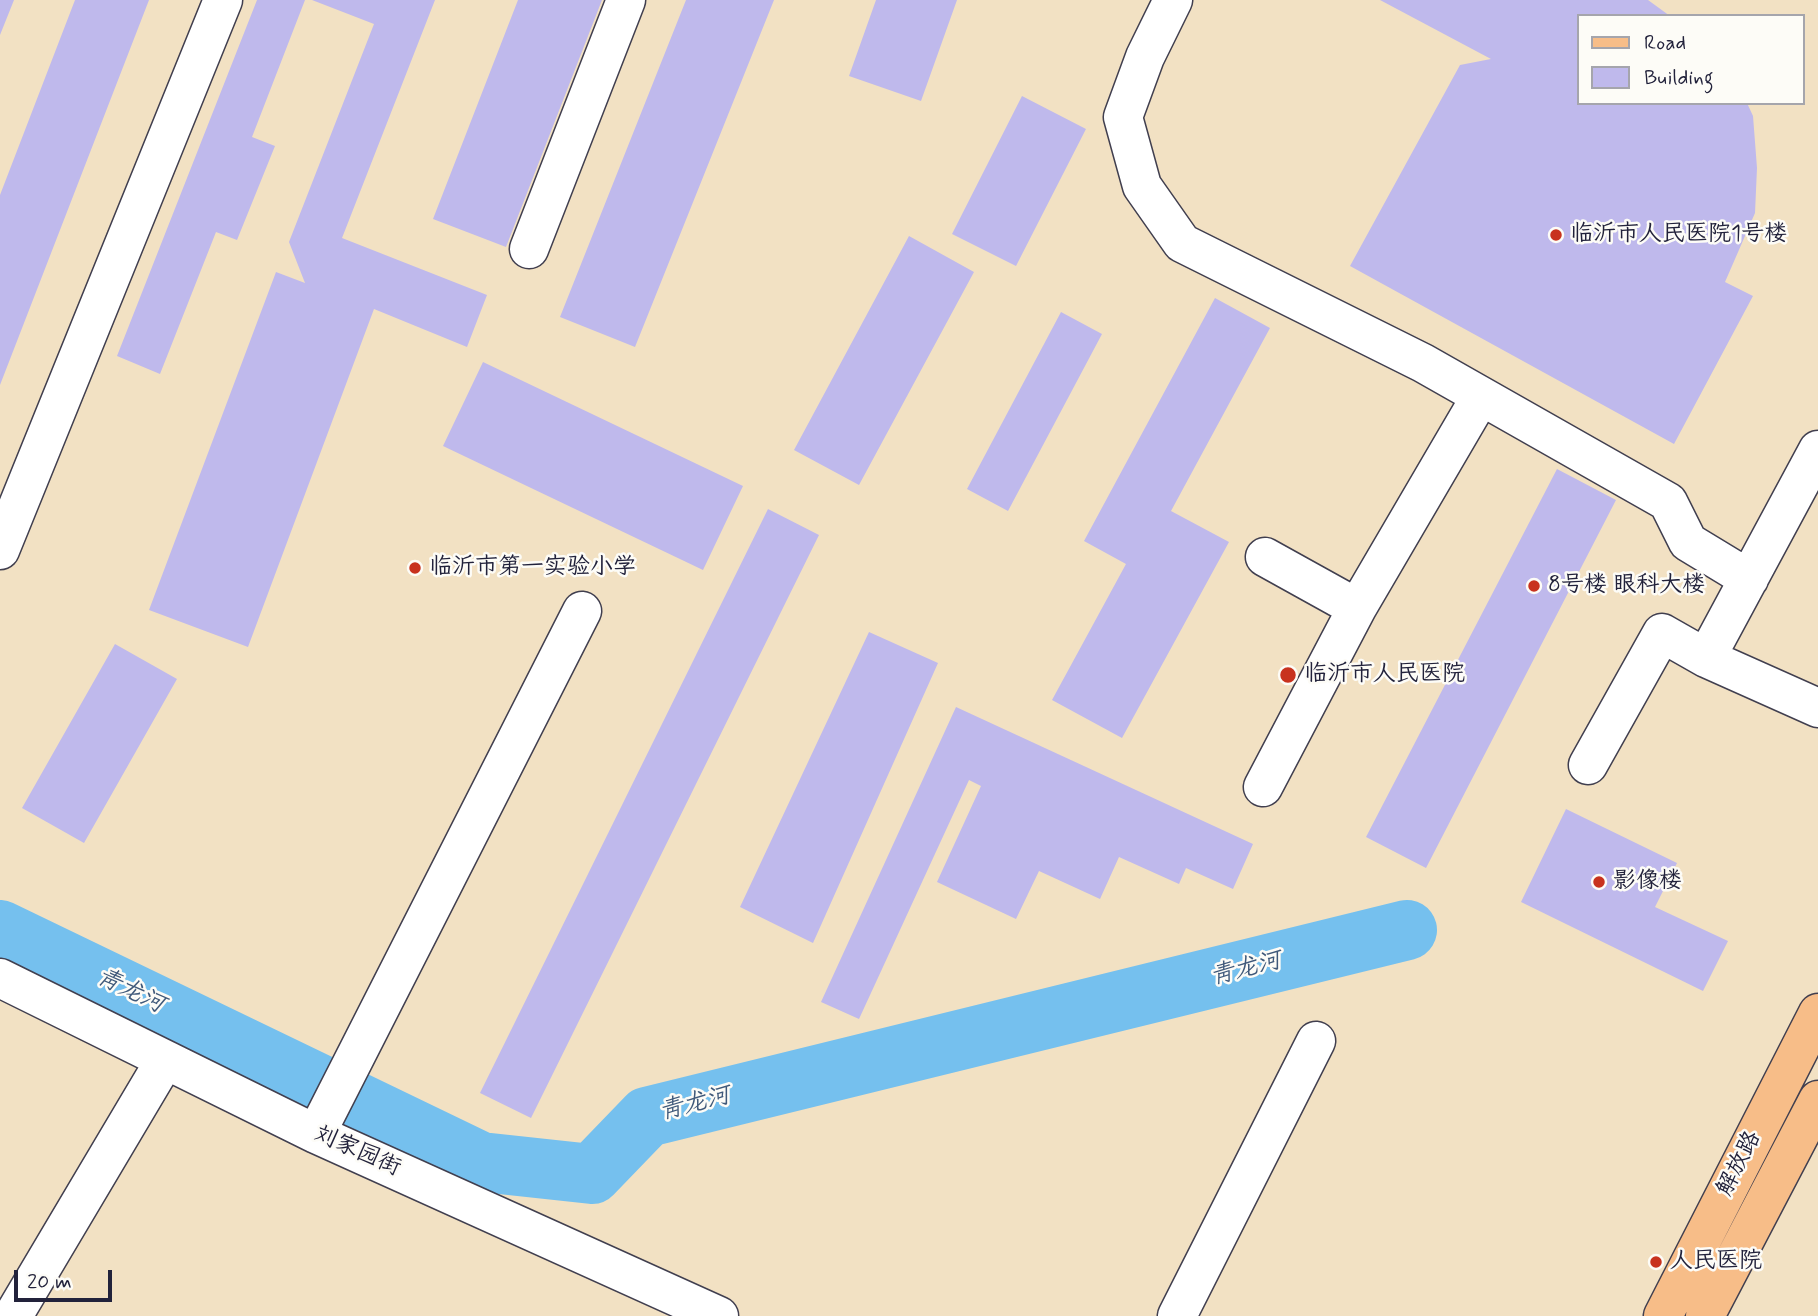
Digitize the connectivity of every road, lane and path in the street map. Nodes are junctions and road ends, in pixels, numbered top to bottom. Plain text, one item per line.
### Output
1 (223, 0) edge
2 (626, 0) edge
3 (1173, 0) edge
4 (529, 248) dead end
5 (1481, 396) junction
6 (1818, 450) edge
7 (0, 550) edge
8 (1265, 557) dead end
9 (1749, 579) junction
10 (1357, 608) junction
11 (582, 611) dead end
12 (1706, 658) junction
13 (1818, 708) edge
14 (1588, 765) dead end
15 (1264, 787) dead end
16 (0, 978) edge
17 (1818, 1013) edge
18 (1315, 1041) dead end
19 (165, 1060) junction
20 (1818, 1100) edge
21 (323, 1119) junction
22 (13, 1316) edge
23 (719, 1316) edge
24 (1177, 1316) edge
25 (1663, 1316) edge
26 (1705, 1316) edge

1 - 7 street
2 - 4 street
3 - 5 street
5 - 9 street
5 - 10 street
6 - 9 street
8 - 10 street
9 - 12 street
10 - 15 street
11 - 21 street
12 - 13 street
12 - 14 street
16 - 19 street, 刘家园街
17 - 25 main road, 解放路
18 - 24 street
19 - 21 street, 刘家园街
19 - 22 street
20 - 26 main road, 解放路
21 - 23 street, 刘家园街

